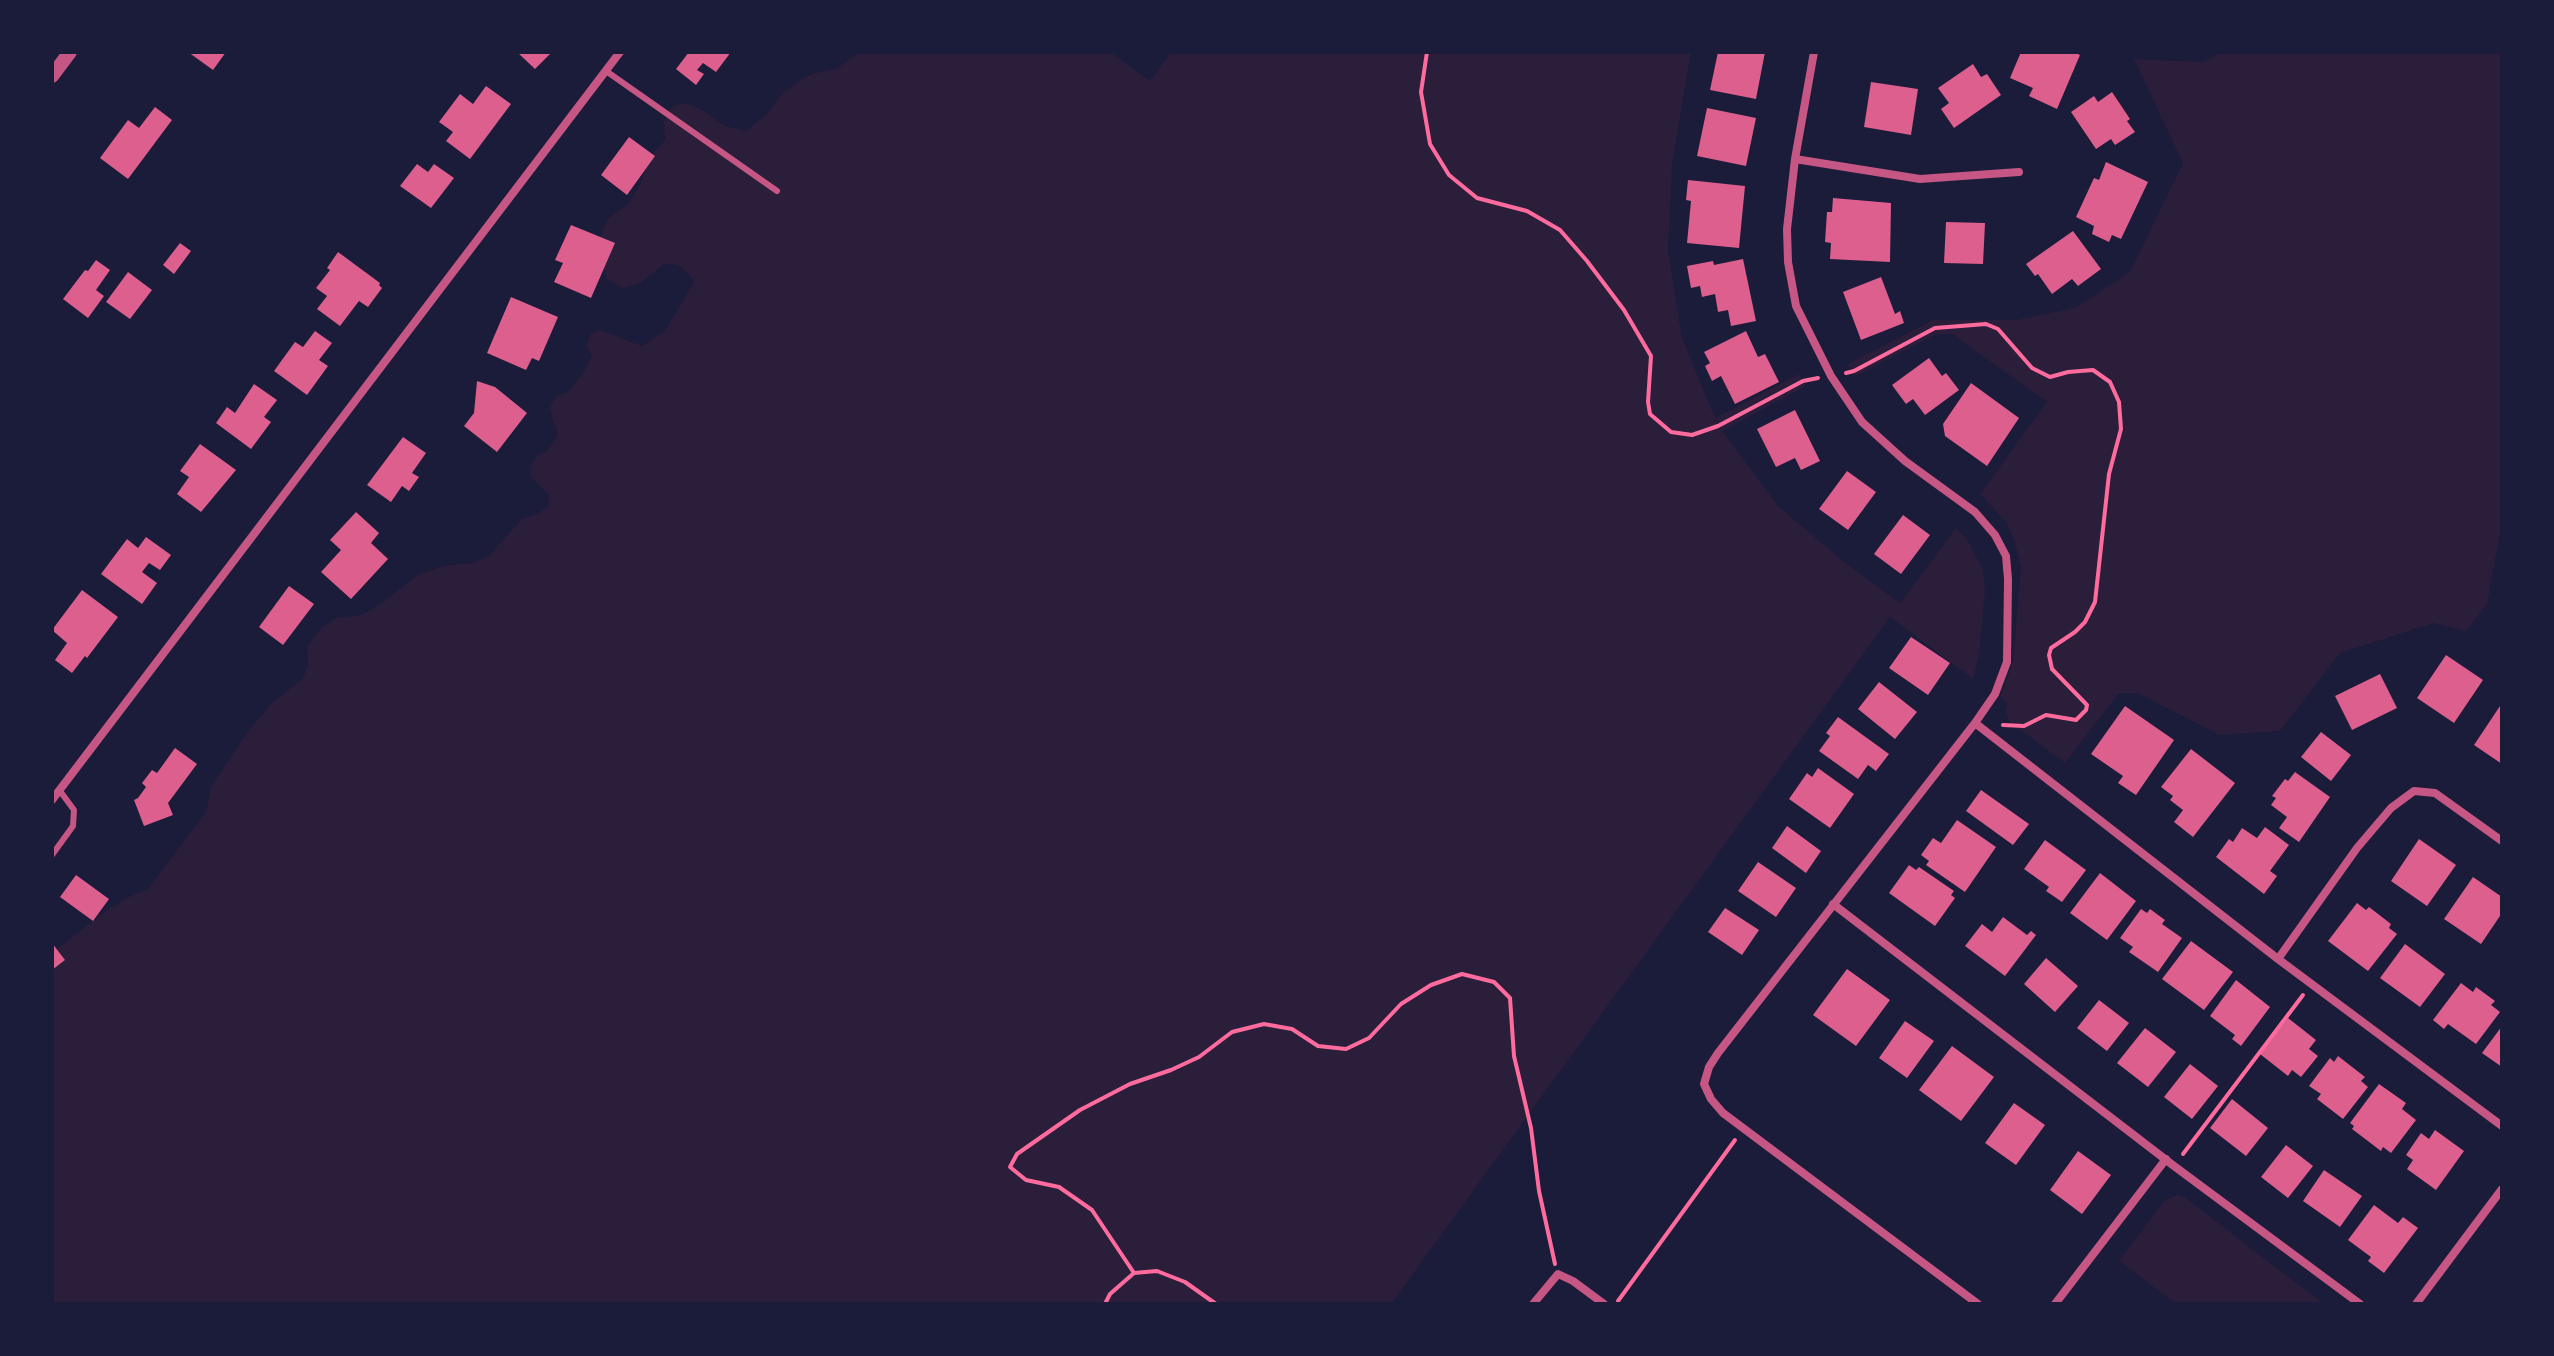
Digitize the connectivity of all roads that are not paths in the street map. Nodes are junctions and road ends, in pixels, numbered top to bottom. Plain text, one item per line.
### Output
1 (620, 52) edge
2 (1814, 52) edge
3 (66, 53) edge
4 (606, 71) junction
5 (52, 76) edge
6 (1795, 159) junction
7 (2019, 172) dead end
8 (777, 191) dead end
9 (1975, 723) junction
10 (60, 791) junction
11 (52, 800) edge
12 (2502, 841) edge
13 (52, 855) edge
14 (1833, 904) junction
15 (2278, 959) junction
16 (2502, 1126) edge
17 (2170, 1162) junction
18 (2502, 1189) edge
19 (1533, 1304) edge
20 (1604, 1304) edge
21 (1978, 1304) edge
22 (2055, 1304) edge
23 (2360, 1304) edge
24 (2416, 1304) edge

1 - 4 street
2 - 6 street
3 - 5 street
4 - 8 lane
4 - 10 street
6 - 7 street
6 - 9 street
9 - 14 street
9 - 15 street
10 - 11 street
10 - 13 lane
12 - 15 street
14 - 17 street
14 - 21 street
15 - 16 street
17 - 22 street
17 - 23 street
18 - 24 street
19 - 20 street

